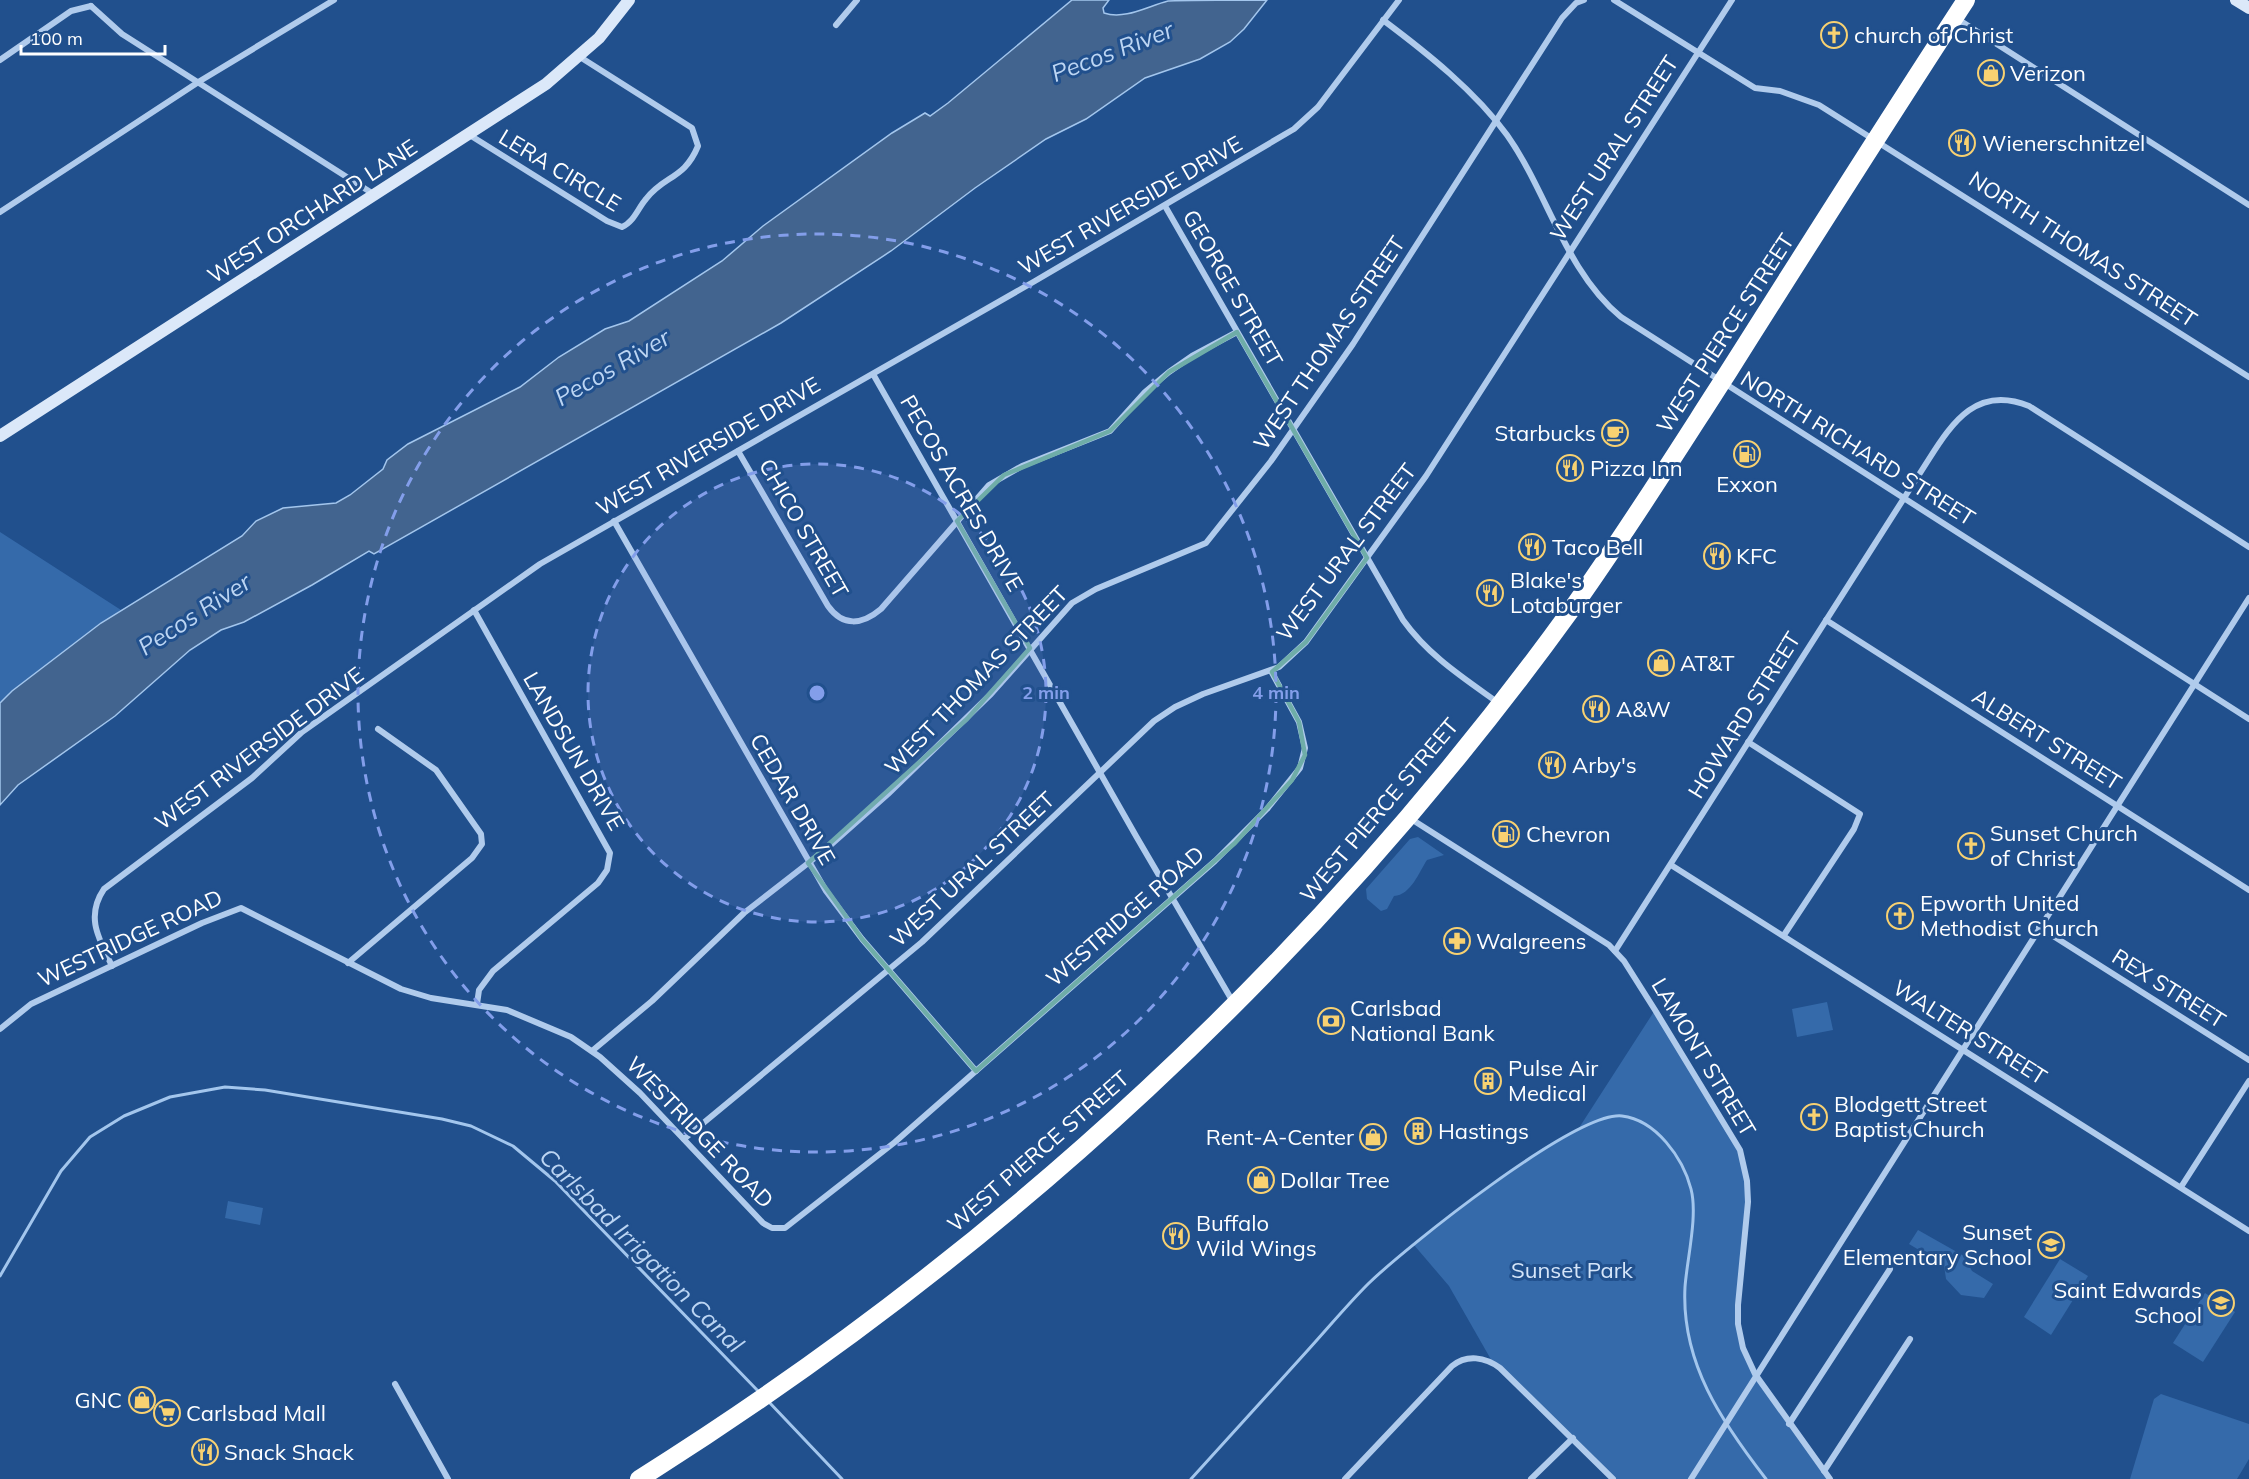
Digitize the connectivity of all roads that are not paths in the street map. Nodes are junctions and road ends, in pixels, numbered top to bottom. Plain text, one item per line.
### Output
1 (334, 0) edge
2 (629, 0) edge
3 (857, 0) edge
4 (1399, 0) edge
5 (1584, 0) edge
6 (1614, 0) edge
7 (1732, 0) edge
8 (1966, 0) edge
9 (2236, 0) edge
10 (91, 3) edge
11 (2249, 8) edge
12 (1955, 17) junction
13 (1383, 20) junction
14 (837, 25) dead end
15 (1697, 53) junction
16 (580, 57) junction
17 (0, 60) edge
18 (200, 81) junction
19 (1496, 123) junction
20 (467, 134) junction
21 (1877, 140) junction
22 (376, 195) junction
23 (2249, 205) edge
24 (1165, 206) junction
25 (0, 212) edge
26 (1570, 249) junction
27 (1237, 332) junction
28 (873, 374) junction
29 (2249, 377) edge
30 (1721, 382) junction
31 (1293, 430) junction
32 (0, 436) edge
33 (738, 451) junction
34 (1903, 498) junction
35 (614, 521) junction
36 (957, 521) junction
37 (2249, 547) edge
38 (1367, 558) junction
39 (2249, 598) edge
40 (474, 610) junction
41 (1826, 620) junction
42 (1030, 648) junction
43 (1271, 671) junction
44 (2194, 684) junction
45 (1500, 704) junction
46 (2249, 719) edge
47 (378, 729) dead end
48 (1748, 742) junction
49 (1100, 773) junction
50 (2117, 805) junction
51 (1408, 817) junction
52 (808, 863) junction
53 (1671, 865) junction
54 (2249, 890) edge
55 (1172, 899) junction
56 (2039, 927) junction
57 (1784, 935) junction
58 (1615, 951) junction
59 (348, 963) junction
60 (112, 966) junction
61 (888, 969) junction
62 (477, 1004) junction
63 (1235, 1005) junction
64 (0, 1029) edge
65 (1962, 1049) junction
66 (592, 1051) junction
67 (2249, 1060) edge
68 (976, 1071) junction
69 (2249, 1081) edge
70 (684, 1139) junction
71 (2181, 1187) junction
72 (2249, 1231) edge
73 (1890, 1269) dead end
74 (1910, 1339) dead end
75 (1755, 1374) junction
76 (395, 1384) dead end
77 (1789, 1424) junction
78 (1573, 1438) junction
79 (1824, 1471) junction
80 (448, 1479) edge
81 (639, 1479) edge
82 (1345, 1479) edge
83 (1531, 1479) edge
84 (1613, 1479) edge
85 (1691, 1479) edge
86 (1830, 1479) edge

1 - 18 street
2 - 16 street, WEST ORCHARD LANE
3 - 14 street
4 - 13 street, WEST RIVERSIDE DRIVE
5 - 19 street, WEST THOMAS STREET
6 - 15 street, NORTH THOMAS STREET
7 - 15 street, WEST URAL STREET
8 - 12 highway, WEST PIERCE STREET
9 - 11 street
10 - 17 street
10 - 18 street
12 - 21 highway, WEST PIERCE STREET
12 - 23 street
13 - 19 street, NORTH RICHARD STREET
13 - 24 street, WEST RIVERSIDE DRIVE
15 - 21 street, NORTH THOMAS STREET
15 - 26 street, WEST URAL STREET
16 - 20 street, WEST ORCHARD LANE
16 - 20 street, LERA CIRCLE
18 - 22 street
18 - 25 street
19 - 26 street, NORTH RICHARD STREET
19 - 31 street, WEST THOMAS STREET
20 - 22 street, WEST ORCHARD LANE
21 - 29 street, NORTH THOMAS STREET
21 - 30 highway, WEST PIERCE STREET
22 - 32 street, WEST ORCHARD LANE
24 - 27 street, GEORGE STREET
24 - 28 street, WEST RIVERSIDE DRIVE
26 - 30 street, NORTH RICHARD STREET
26 - 38 street, WEST URAL STREET
27 - 31 street, GEORGE STREET
27 - 36 street, CHICO STREET
28 - 33 street, WEST RIVERSIDE DRIVE
28 - 36 street, PECOS ACRES DRIVE
30 - 34 street, NORTH RICHARD STREET
30 - 45 highway, WEST PIERCE STREET
31 - 38 street, GEORGE STREET
31 - 42 street, WEST THOMAS STREET
33 - 35 street, WEST RIVERSIDE DRIVE
33 - 36 street, CHICO STREET
34 - 37 street, HOWARD STREET
34 - 41 street, HOWARD STREET
34 - 44 street, NORTH RICHARD STREET
35 - 40 street, WEST RIVERSIDE DRIVE
35 - 52 street, CEDAR DRIVE
36 - 42 street, PECOS ACRES DRIVE
38 - 43 street, WEST URAL STREET
38 - 45 street, GEORGE STREET
39 - 44 street
40 - 60 street, WEST RIVERSIDE DRIVE
40 - 62 street, LANDSUN DRIVE
41 - 48 street, HOWARD STREET
41 - 50 street, ALBERT STREET
42 - 49 street, PECOS ACRES DRIVE
42 - 52 street, WEST THOMAS STREET
43 - 49 street, WEST URAL STREET
43 - 55 street, WESTRIDGE ROAD
44 - 46 street, NORTH RICHARD STREET
44 - 50 street
45 - 51 highway, WEST PIERCE STREET
47 - 59 street
48 - 53 street, HOWARD STREET
48 - 57 street
49 - 55 street, PECOS ACRES DRIVE
49 - 61 street, WEST URAL STREET
50 - 54 street, ALBERT STREET
50 - 56 street
51 - 58 street, LAMONT STREET
51 - 63 highway, WEST PIERCE STREET
52 - 61 street, CEDAR DRIVE
52 - 66 street, WEST THOMAS STREET
53 - 57 street, WALTER STREET
53 - 58 street, HOWARD STREET
55 - 63 street, PECOS ACRES DRIVE
55 - 68 street, WESTRIDGE ROAD
56 - 65 street
56 - 67 street, REX STREET
57 - 65 street, WALTER STREET
58 - 75 street, LAMONT STREET
59 - 60 street, WESTRIDGE ROAD
59 - 62 street, WESTRIDGE ROAD
60 - 64 street, WESTRIDGE ROAD
61 - 68 street, CEDAR DRIVE
61 - 70 street, WEST URAL STREET
62 - 66 street, WESTRIDGE ROAD
63 - 81 highway, WEST PIERCE STREET
65 - 71 street, WALTER STREET
65 - 75 street
66 - 70 street, WESTRIDGE ROAD
68 - 70 street, WESTRIDGE ROAD
69 - 71 street
71 - 72 street, WALTER STREET
73 - 77 street
74 - 79 street
75 - 77 street, LAMONT STREET
75 - 85 street
76 - 80 street
77 - 79 street, LAMONT STREET
78 - 82 street
78 - 83 street
78 - 84 street
79 - 86 street, LAMONT STREET

